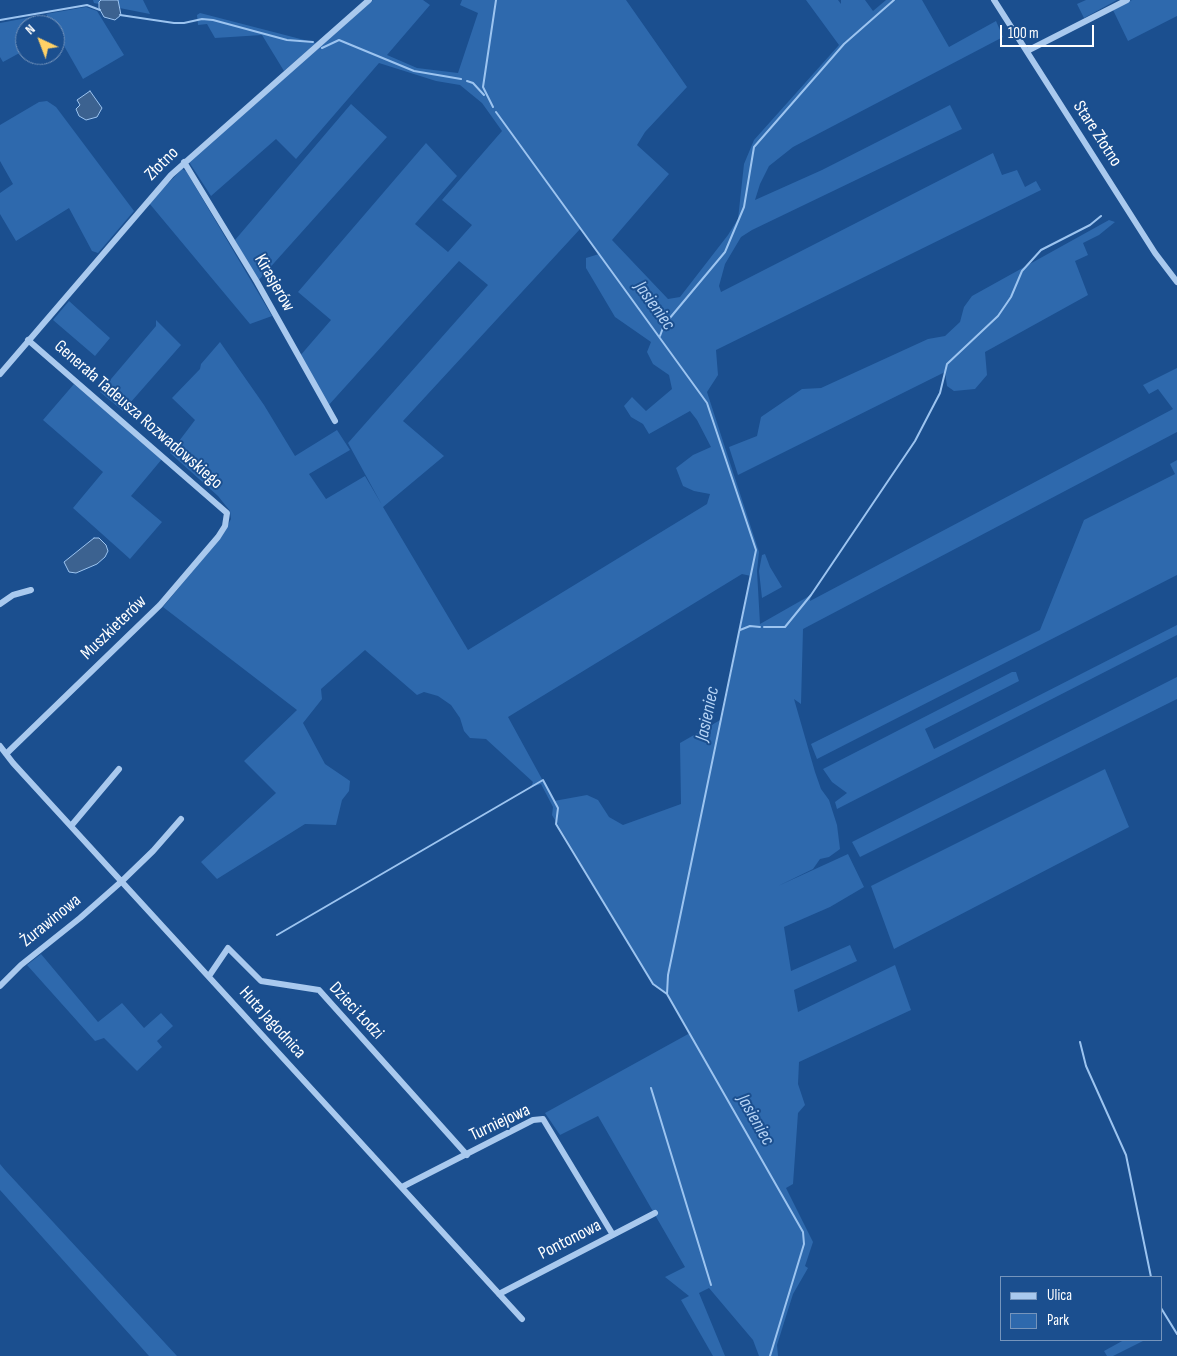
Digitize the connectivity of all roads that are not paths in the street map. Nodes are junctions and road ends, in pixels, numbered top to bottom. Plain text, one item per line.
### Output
1 (369, 0) edge
2 (994, 0) edge
3 (1127, 0) edge
4 (1027, 51) junction
5 (184, 162) junction
6 (1177, 282) edge
7 (28, 340) junction
8 (0, 374) edge
9 (335, 421) dead end
10 (227, 513) joint
11 (31, 590) dead end
12 (0, 604) edge
13 (0, 746) edge
14 (6, 754) junction
15 (119, 770) dead end
16 (182, 819) dead end
17 (71, 826) junction
18 (122, 881) junction
19 (209, 976) junction
20 (0, 986) edge
21 (467, 1154) junction
22 (402, 1187) junction
23 (655, 1213) dead end
24 (613, 1235) junction
25 (499, 1294) junction
26 (522, 1319) dead end

1 - 5 street, Złotno
2 - 4 street, Stare Złotno
3 - 4 street
4 - 6 street, Stare Złotno
5 - 7 street, Złotno
5 - 9 street, Kirasjerów
7 - 8 street, Złotno
7 - 10 street, Generała Tadeusza Rozwadowskiego
10 - 14 street, Muszkieterów
11 - 12 street
13 - 14 street, Huta Jagodnica
14 - 17 street, Huta Jagodnica
15 - 17 street
16 - 18 street, Żurawinowa
17 - 18 street, Huta Jagodnica
18 - 19 street, Huta Jagodnica
18 - 20 street, Żurawinowa
19 - 21 street, Dzieci Łodzi
19 - 22 street, Huta Jagodnica
21 - 22 street, Turniejowa
21 - 24 street, Turniejowa
22 - 25 street, Huta Jagodnica
23 - 24 street, Pontonowa
24 - 25 street, Pontonowa
25 - 26 street, Huta Jagodnica

